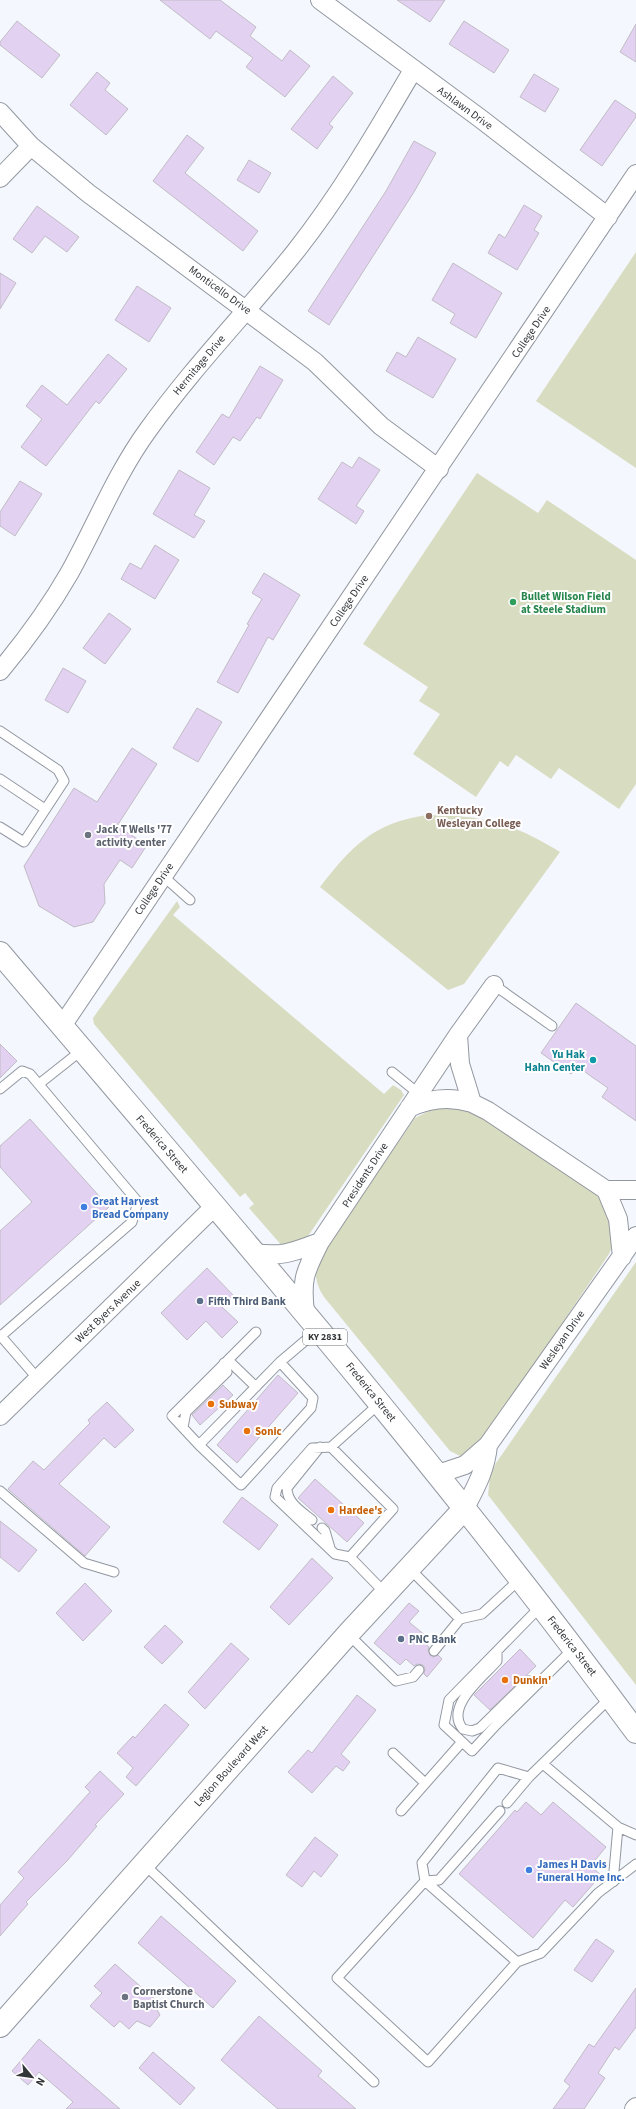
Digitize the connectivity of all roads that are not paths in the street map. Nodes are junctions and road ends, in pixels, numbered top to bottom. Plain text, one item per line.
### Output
1 (320, 0) edge
2 (413, 70) junction
3 (0, 112) edge
4 (31, 146) junction
5 (636, 174) edge
6 (0, 178) edge
7 (608, 217) junction
8 (246, 309) junction
9 (439, 469) junction
10 (0, 671) edge
11 (0, 731) edge
12 (0, 779) edge
13 (45, 809) junction
14 (0, 827) edge
15 (163, 876) junction
16 (190, 900) dead end
17 (0, 954) edge
18 (494, 984) joint
19 (62, 1026) junction
20 (552, 1026) dead end
21 (458, 1035) junction
22 (82, 1050) junction
23 (392, 1072) dead end
24 (39, 1084) junction
25 (0, 1089) edge
26 (414, 1101) junction
27 (472, 1103) junction
28 (606, 1190) junction
29 (636, 1190) edge
30 (215, 1206) junction
31 (636, 1236) edge
32 (320, 1242) junction
33 (254, 1252) junction
34 (622, 1257) junction
35 (305, 1312) junction
36 (319, 1329) junction
37 (256, 1332) dead end
38 (0, 1336) edge
39 (226, 1362) junction
40 (280, 1362) junction
41 (38, 1379) junction
42 (256, 1387) junction
43 (380, 1403) junction
44 (0, 1416) edge
45 (183, 1427) junction
46 (488, 1445) junction
47 (199, 1446) junction
48 (320, 1447) junction
49 (331, 1447) junction
50 (438, 1474) junction
51 (0, 1491) edge
52 (465, 1508) junction
53 (312, 1520) dead end
54 (322, 1528) dead end
55 (330, 1550) junction
56 (350, 1557) junction
57 (409, 1568) junction
58 (114, 1572) dead end
59 (520, 1579) junction
60 (386, 1594) junction
61 (540, 1606) junction
62 (460, 1619) junction
63 (348, 1634) junction
64 (574, 1648) junction
65 (434, 1651) dead end
66 (496, 1651) junction
67 (419, 1670) dead end
68 (538, 1682) junction
69 (611, 1697) junction
70 (636, 1732) edge
71 (461, 1743) junction
72 (393, 1753) dead end
73 (543, 1764) junction
74 (529, 1777) junction
75 (425, 1783) junction
76 (507, 1803) dead end
77 (401, 1811) dead end
78 (500, 1811) dead end
79 (618, 1827) junction
80 (636, 1835) edge
81 (144, 1864) junction
82 (636, 1864) edge
83 (425, 1881) junction
84 (612, 1882) junction
85 (517, 1962) junction
86 (0, 2026) edge
87 (374, 2082) dead end
88 (636, 2106) edge
89 (634, 2109) edge

1 - 2 street, Ashlawn Drive
2 - 7 street, Ashlawn Drive
2 - 8 street, Hermitage Drive
3 - 4 street, Monticello Drive
4 - 6 street
4 - 8 street, Monticello Drive
5 - 7 street, College Drive
7 - 9 street, College Drive
8 - 9 street, Monticello Drive
8 - 10 street, Hermitage Drive
9 - 15 street, College Drive
11 - 13 lane
12 - 13 lane
13 - 14 lane
15 - 16 lane
15 - 19 street, College Drive
17 - 19 main road, Frederica Street / KY 2831
18 - 20 lane
18 - 21 street, Presidents Drive
19 - 22 main road, Frederica Street / KY 2831
21 - 26 street, Presidents Drive
21 - 27 street
22 - 24 lane
22 - 30 main road, Frederica Street / KY 2831
23 - 26 lane
24 - 25 lane
24 - 38 lane
26 - 27 street
26 - 32 street, Presidents Drive
27 - 28 street
28 - 29 street
28 - 34 street
30 - 33 main road, Frederica Street / KY 2831
30 - 41 street, West Byers Avenue
31 - 34 street, Wesleyan Drive
32 - 33 street
32 - 35 street, Presidents Drive
33 - 35 main road, Frederica Street / KY 2831
34 - 46 street, Wesleyan Drive
35 - 36 main road, Frederica Street / KY 2831
36 - 40 lane
36 - 43 main road, Frederica Street / KY 2831
37 - 39 lane
38 - 41 lane
39 - 42 lane
39 - 45 lane
39 - 45 lane
40 - 42 lane
40 - 47 lane
41 - 44 street, West Byers Avenue
42 - 47 lane
43 - 49 lane
43 - 50 main road, Frederica Street / KY 2831
45 - 47 lane
46 - 50 street, Wesleyan Drive
46 - 52 street, Wesleyan Drive
48 - 49 lane
48 - 53 lane
48 - 55 lane
49 - 56 lane
50 - 52 main road, Frederica Street / KY 2831
51 - 58 lane
52 - 57 main road, Legion Boulevard West
52 - 59 main road, Frederica Street / KY 2831
54 - 55 lane
55 - 56 lane
56 - 60 lane
57 - 60 main road, Legion Boulevard West
57 - 62 lane
59 - 61 main road, Frederica Street / KY 2831
59 - 62 lane
60 - 63 main road, Legion Boulevard West
61 - 64 main road, Frederica Street / KY 2831
61 - 66 lane
62 - 65 lane
63 - 67 lane
63 - 81 main road, Legion Boulevard West
64 - 68 lane
64 - 69 main road, Frederica Street / KY 2831
66 - 68 lane
66 - 71 lane
68 - 71 lane
69 - 70 main road, Frederica Street / KY 2831
69 - 73 lane
71 - 75 lane
72 - 75 lane
73 - 74 lane
73 - 79 lane
74 - 76 lane
74 - 83 lane
75 - 77 lane
78 - 83 lane
79 - 80 lane
79 - 84 lane
81 - 86 main road, Legion Boulevard West
81 - 87 lane
82 - 84 lane
83 - 85 lane
83 - 85 lane
84 - 85 lane
88 - 89 street

